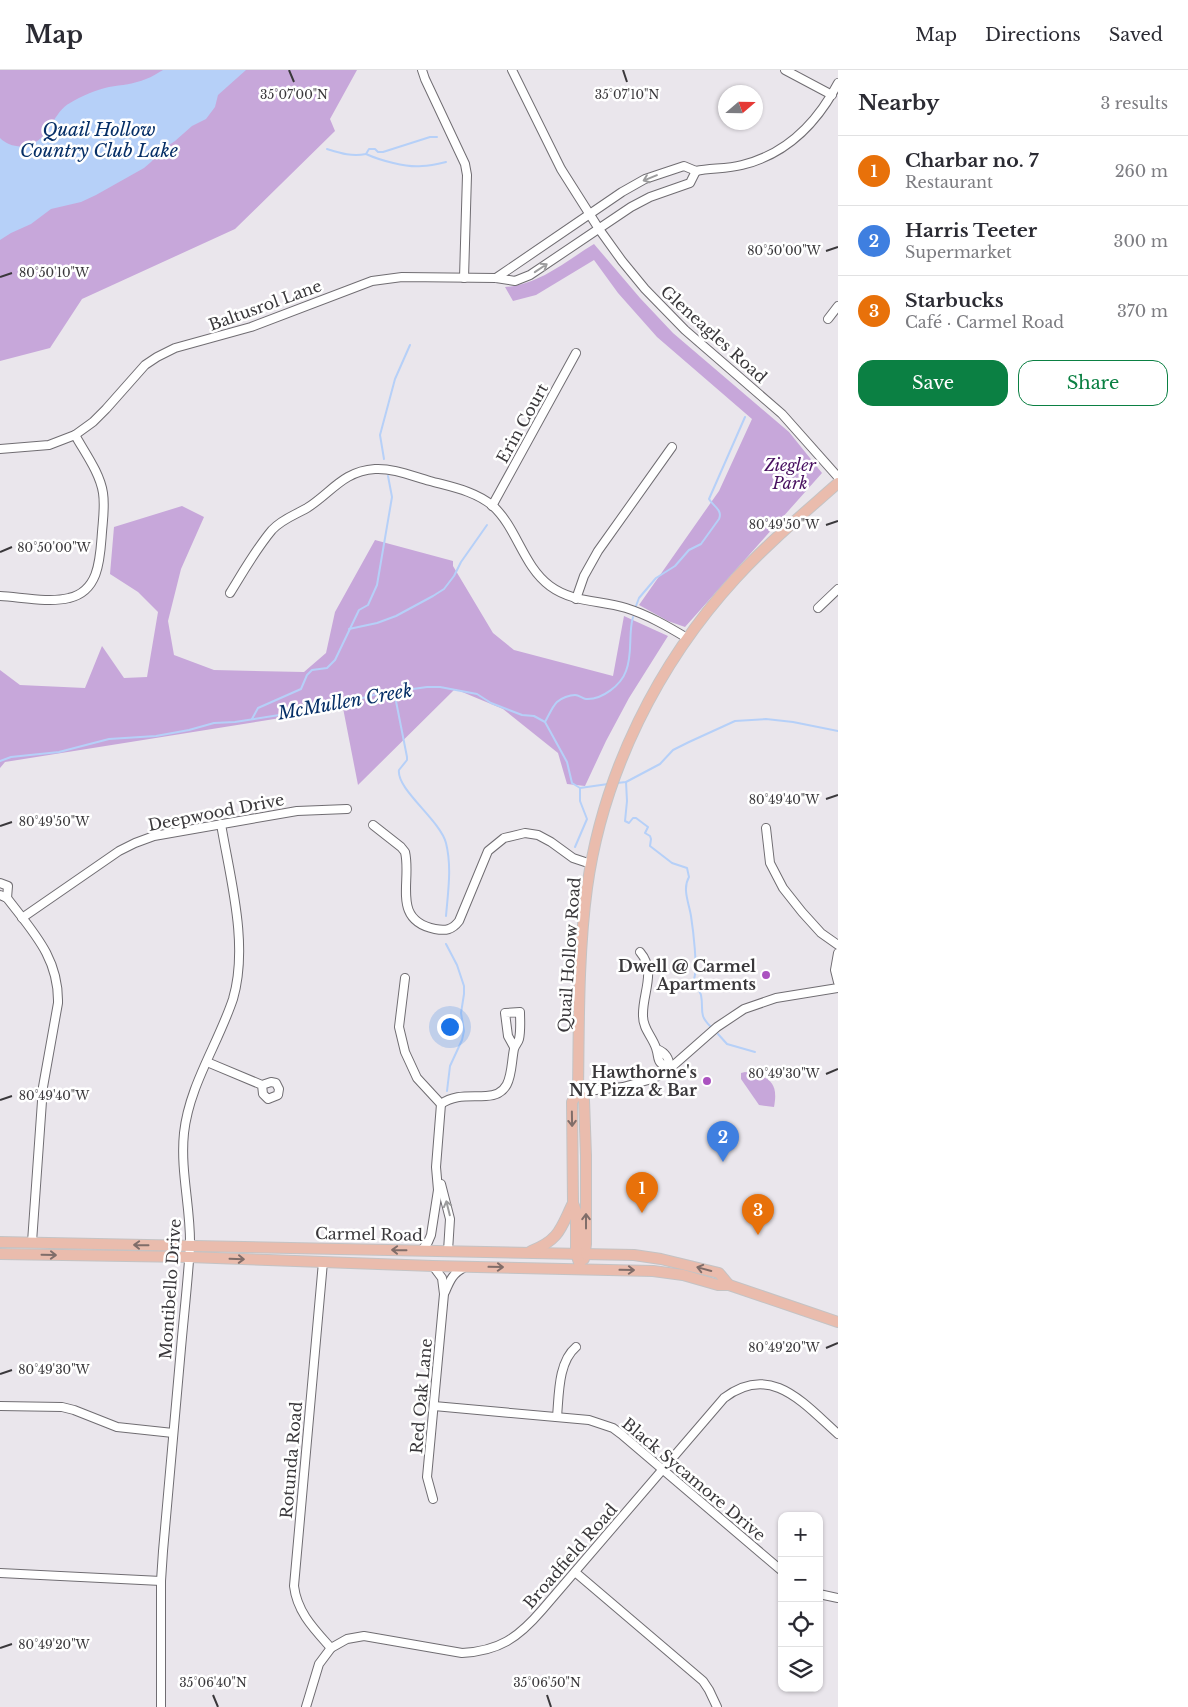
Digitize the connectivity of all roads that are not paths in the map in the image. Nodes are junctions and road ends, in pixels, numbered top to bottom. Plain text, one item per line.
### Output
1 (512, 70) edge
2 (785, 70) edge
3 (420, 71) edge
4 (838, 83) edge
5 (832, 95) junction
6 (696, 172) junction
7 (590, 214) junction
8 (599, 229) junction
9 (464, 278) junction
10 (496, 278) junction
11 (838, 306) edge
12 (828, 319) dead end
13 (576, 353) dead end
14 (75, 434) junction
15 (672, 447) dead end
16 (0, 450) edge
17 (838, 477) edge
18 (838, 483) edge
19 (492, 506) junction
20 (838, 589) edge
21 (230, 593) dead end
22 (0, 596) edge
23 (576, 599) junction
24 (818, 608) dead end
25 (687, 638) junction
26 (347, 809) dead end
27 (221, 824) junction
28 (373, 825) dead end
29 (766, 828) dead end
30 (591, 864) junction
31 (0, 883) edge
32 (4, 897) edge
33 (22, 918) junction
34 (838, 945) edge
35 (640, 952) dead end
36 (838, 952) edge
37 (404, 978) dead end
38 (838, 982) edge
39 (838, 988) edge
40 (514, 1048) dead end
41 (207, 1062) junction
42 (670, 1068) junction
43 (262, 1085) dead end
44 (578, 1092) junction
45 (441, 1104) junction
46 (436, 1167) junction
47 (573, 1203) junction
48 (0, 1242) edge
49 (32, 1242) junction
50 (190, 1246) junction
51 (422, 1250) junction
52 (448, 1250) junction
53 (528, 1252) junction
54 (0, 1254) edge
55 (581, 1254) junction
56 (189, 1257) junction
57 (322, 1262) junction
58 (433, 1266) junction
59 (465, 1267) junction
60 (581, 1269) junction
61 (729, 1285) junction
62 (444, 1294) junction
63 (838, 1322) edge
64 (576, 1347) dead end
65 (0, 1406) edge
66 (434, 1406) junction
67 (557, 1417) junction
68 (173, 1433) junction
69 (838, 1434) edge
70 (663, 1469) junction
71 (433, 1500) dead end
72 (778, 1568) edge
73 (575, 1572) junction
74 (0, 1574) edge
75 (161, 1581) junction
76 (823, 1595) edge
77 (838, 1598) edge
78 (331, 1648) junction
79 (161, 1707) edge
80 (306, 1707) edge
81 (717, 1707) edge

1 - 7 street, Gleneagles Road
2 - 5 street
3 - 9 street
4 - 5 street
5 - 6 street
6 -> 7 street
6 - 8 street, Baltusrol Lane
7 - 8 street, Gleneagles Road
7 - 10 street
10 -> 8 street, Baltusrol Lane
8 - 17 street, Gleneagles Road
9 - 10 street, Baltusrol Lane
9 - 14 street, Baltusrol Lane
11 - 12 street
13 - 19 street, Erin Court
14 - 16 street, Baltusrol Lane
14 - 22 street
15 - 23 street
18 - 25 main road, Quail Hollow Road
19 - 21 street
19 - 23 street
20 - 24 street
23 - 25 street
25 - 30 main road, Quail Hollow Road
26 - 27 street, Deepwood Drive
27 - 33 street, Deepwood Drive
27 - 41 street, Montibello Drive
28 - 30 street
29 - 34 street
30 - 44 main road, Quail Hollow Road
31 - 32 street
32 - 33 street
33 - 49 street
35 - 42 street
36 - 38 street
37 - 45 street
39 - 42 street
40 - 45 street
41 - 43 street
41 - 50 street, Montibello Drive
42 - 44 street
44 -> 47 main road, Quail Hollow Road
55 -> 44 main road, Quail Hollow Road
45 - 46 street
46 - 51 street
52 -> 46 street
47 - 53 main road
47 - 55 main road, Quail Hollow Road
48 - 49 main road, Carmel Road
50 -> 49 main road, Carmel Road
51 -> 50 main road, Carmel Road
50 - 56 street, Montibello Drive
51 - 52 main road, Carmel Road
52 - 53 main road, Carmel Road
52 - 58 main road
53 - 55 main road, Carmel Road
54 -> 56 main road, Carmel Road
55 - 60 main road, Quail Hollow Road
61 -> 55 main road, Carmel Road
56 -> 57 main road, Carmel Road
56 - 68 street, Montibello Drive
57 - 58 main road, Carmel Road
57 - 78 street, Rotunda Road
58 - 59 main road, Carmel Road
58 - 62 street, Red Oak Lane
59 -> 60 main road, Carmel Road
59 - 62 street, Red Oak Lane
60 -> 61 main road, Carmel Road
61 - 63 main road, Carmel Road
62 - 66 street, Red Oak Lane
64 - 67 street
65 - 68 street
66 - 67 street, Black Sycamore Drive
66 - 71 street, Red Oak Lane
67 - 70 street, Black Sycamore Drive
68 - 75 street, Montibello Drive
69 - 70 street, Broadfield Road
70 - 72 street, Black Sycamore Drive
70 - 73 street, Broadfield Road
73 - 78 street, Broadfield Road
73 - 81 street
74 - 75 street
75 - 79 street, Montibello Drive
76 - 77 street
78 - 80 street

